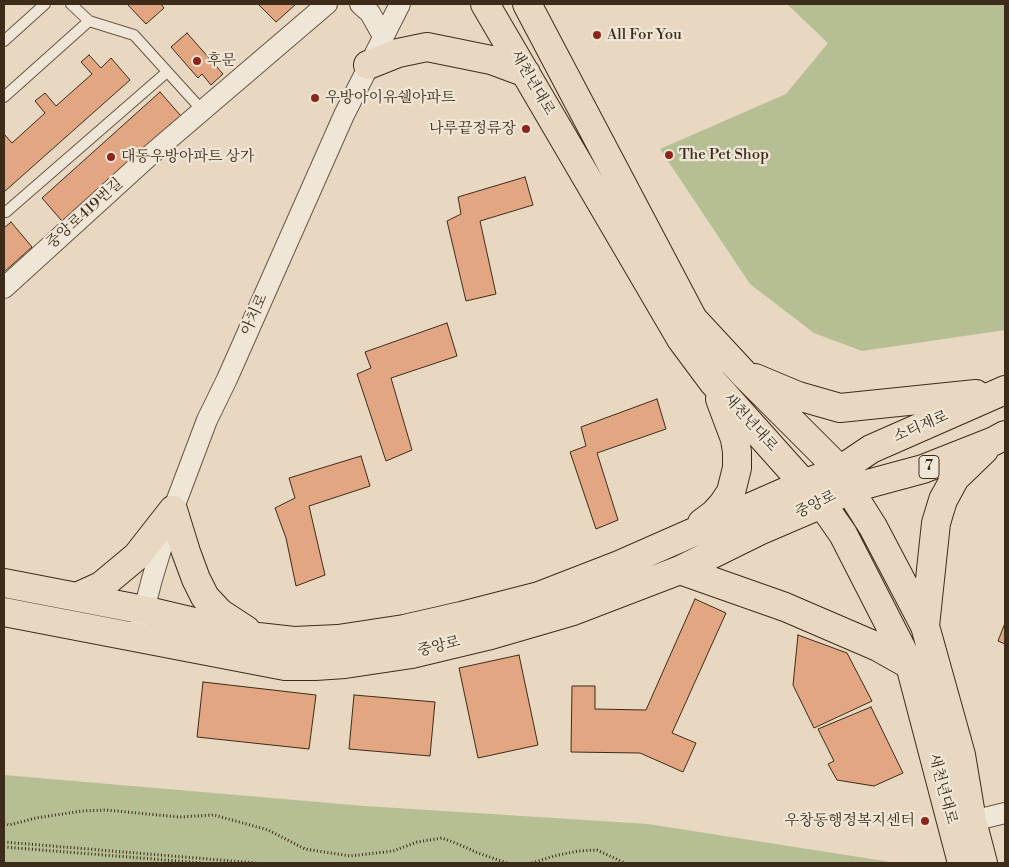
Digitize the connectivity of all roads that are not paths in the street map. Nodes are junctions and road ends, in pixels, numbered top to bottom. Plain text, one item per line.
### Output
1 (45, 4) edge
2 (71, 4) edge
3 (327, 4) edge
4 (360, 4) edge
5 (384, 4) edge
6 (400, 4) edge
7 (486, 4) edge
8 (527, 4) edge
9 (89, 21) junction
10 (383, 36) junction
11 (4, 41) edge
12 (368, 65) junction
13 (167, 72) junction
14 (526, 73) junction
15 (4, 97) edge
16 (202, 110) junction
17 (4, 212) edge
18 (4, 288) edge
19 (744, 374) junction
20 (713, 382) junction
21 (1005, 389) edge
22 (1000, 438) edge
23 (845, 479) junction
24 (803, 484) junction
25 (822, 504) junction
26 (173, 510) junction
27 (669, 544) junction
28 (680, 570) junction
29 (4, 583) edge
30 (79, 596) junction
31 (144, 610) junction
32 (4, 612) edge
33 (925, 626) junction
34 (138, 637) junction
35 (258, 637) junction
36 (910, 665) junction
37 (1005, 813) edge
38 (972, 821) junction
39 (962, 863) edge
40 (983, 863) edge

1 - 11 lane
2 - 9 lane
3 - 16 street, 중앙로419번길
4 - 10 street
5 - 10 street
6 - 10 street, 아치로
7 - 14 main road, 새천년대로
8 - 19 main road, 새천년대로
9 - 13 lane
9 - 15 lane
10 - 12 street, 아치로
12 - 14 main road
12 - 26 street, 아치로
13 - 16 lane
13 - 17 lane
14 - 20 main road, 새천년대로
16 - 18 street, 중앙로419번길
19 - 21 main road
19 - 23 main road, 새천년대로
20 - 24 main road, 새천년대로
20 - 27 main road
21 - 23 main road, 소티재로
22 - 23 main road, 7
22 - 33 main road
23 - 24 main road, 중앙로
23 - 25 main road, 중앙로
23 - 33 main road, 새천년대로
24 - 25 main road, 새천년대로
24 - 27 main road, 중앙로
25 - 28 main road, 중앙로
25 - 36 main road, 새천년대로
26 - 30 main road
26 - 31 street, 아치로
26 - 35 main road
27 - 35 main road, 중앙로
28 - 34 main road, 중앙로
28 - 36 main road
29 - 30 main road, 중앙로
30 - 31 main road, 중앙로
31 - 34 street, 아치로
31 - 35 main road, 중앙로
32 - 34 main road, 중앙로
33 - 38 main road, 새천년대로
36 - 39 main road, 새천년대로
37 - 38 street
38 - 40 main road, 새천년대로

